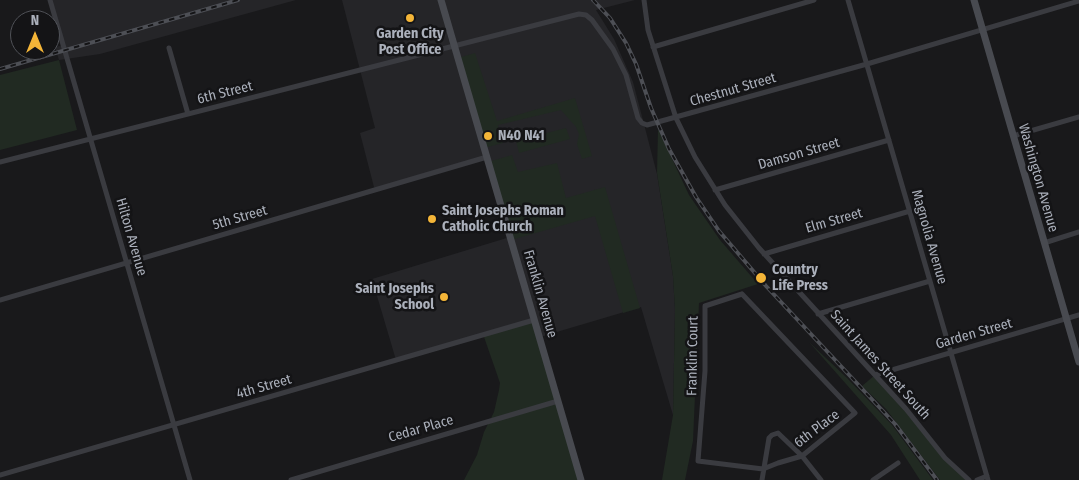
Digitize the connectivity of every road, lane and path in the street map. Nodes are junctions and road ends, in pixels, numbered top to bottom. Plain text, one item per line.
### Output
1 (50, 0) edge
2 (441, 0) edge
3 (644, 0) edge
4 (814, 0) edge
5 (848, 0) edge
6 (974, 0) edge
7 (1079, 1) edge
8 (982, 30) junction
9 (455, 47) junction
10 (653, 47) junction
11 (169, 48) dead end
12 (867, 64) junction
13 (188, 114) junction
14 (1079, 117) edge
15 (676, 118) junction
16 (1013, 136) junction
17 (91, 139) junction
18 (889, 140) junction
19 (487, 157) junction
20 (0, 162) edge
21 (715, 190) junction
22 (910, 211) junction
23 (1079, 232) edge
24 (1044, 243) junction
25 (764, 254) junction
26 (127, 262) junction
27 (930, 281) junction
28 (0, 300) edge
29 (818, 314) junction
30 (1079, 315) edge
31 (1066, 319) junction
32 (534, 320) junction
33 (951, 352) junction
34 (1079, 362) edge
35 (875, 375) junction
36 (558, 401) junction
37 (855, 413) joint
38 (174, 424) junction
39 (802, 456) junction
40 (898, 463) dead end
41 (764, 469) junction
42 (0, 475) edge
43 (988, 478) edge
44 (190, 480) edge
45 (291, 480) edge
46 (581, 480) edge
47 (762, 480) edge
48 (821, 480) edge
49 (873, 480) edge
50 (968, 480) edge
51 (977, 480) edge

1 - 17 street, Hilton Avenue
2 - 9 main road, Franklin Avenue
3 - 10 street, Saint James Street South
4 - 10 street
5 - 12 street, Magnolia Avenue
6 - 8 main road, Washington Avenue
7 - 8 street, Chestnut Street
8 - 12 street, Chestnut Street
8 - 16 main road, Washington Avenue
9 - 13 street, 6th Street
9 - 15 street, Chestnut Street
9 - 19 main road, Franklin Avenue
10 - 15 street, Saint James Street South
11 - 13 street
12 - 15 street, Chestnut Street
12 - 18 street, Magnolia Avenue
13 - 17 street, 6th Street
14 - 16 street
15 - 21 street, Saint James Street South
16 - 24 main road, Washington Avenue
17 - 20 street, 6th Street
17 - 26 street, Hilton Avenue
18 - 21 street, Damson Street
18 - 22 street, Magnolia Avenue
19 - 26 street, 5th Street
19 - 32 main road, Franklin Avenue
21 - 25 street, Saint James Street South
22 - 25 street, Elm Street
22 - 27 street, Magnolia Avenue
23 - 24 street
24 - 31 main road, Washington Avenue
25 - 29 street, Saint James Street South
26 - 28 street, 5th Street
26 - 38 street, Hilton Avenue
27 - 29 street
27 - 33 street, Magnolia Avenue
29 - 35 street, Saint James Street South
30 - 31 street, Garden Street
31 - 33 street, Garden Street
31 - 34 main road, Washington Avenue
32 - 36 main road, Franklin Avenue
32 - 38 street, 4th Street
33 - 35 street, Garden Street
33 - 43 street, Magnolia Avenue
35 - 50 street, Saint James Street South
36 - 45 street, Cedar Place
36 - 46 main road, Franklin Avenue
37 - 39 street, 6th Place
37 - 41 street, Franklin Court
38 - 42 street, 4th Street
38 - 44 street, Hilton Avenue
39 - 41 street, 6th Place
39 - 41 street
39 - 48 street
40 - 49 street
41 - 47 street
43 - 51 street

